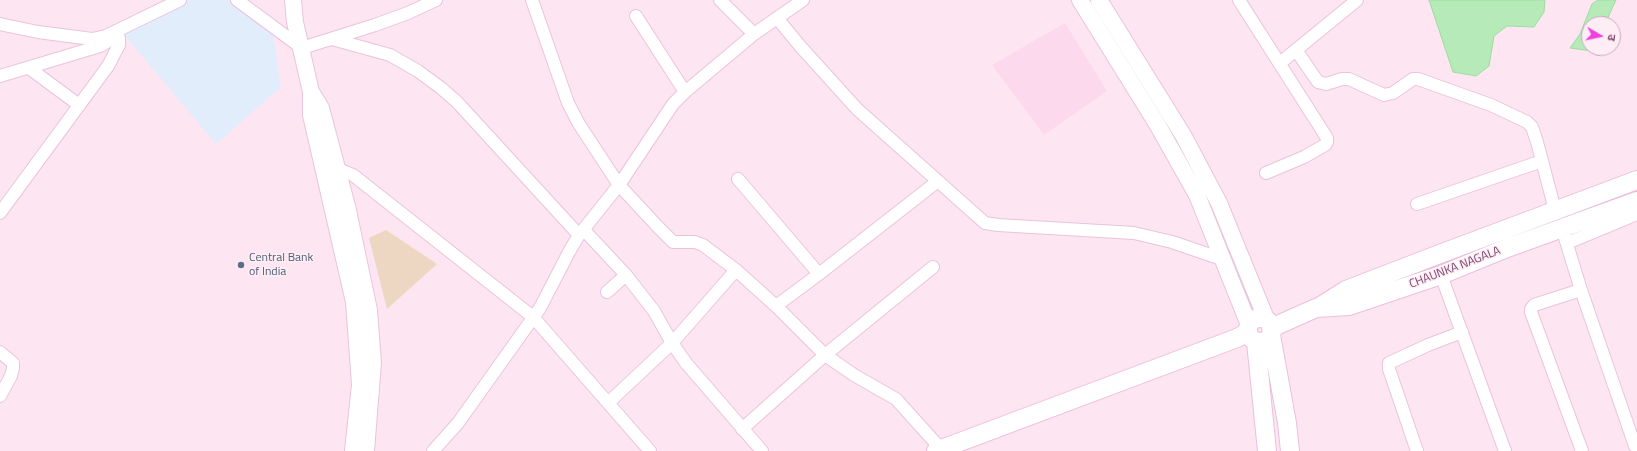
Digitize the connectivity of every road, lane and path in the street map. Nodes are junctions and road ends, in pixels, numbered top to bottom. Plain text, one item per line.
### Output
1 (180, 0) edge
2 (237, 0) edge
3 (294, 0) edge
4 (301, 0) edge
5 (436, 0) edge
6 (532, 0) edge
7 (720, 0) edge
8 (803, 0) edge
9 (1080, 0) edge
10 (1099, 0) edge
11 (1238, 0) edge
12 (1357, 0) edge
13 (636, 16) dead end
14 (777, 18) junction
15 (295, 22) junction
16 (0, 24) edge
17 (114, 32) junction
18 (754, 34) junction
19 (332, 38) junction
20 (302, 48) junction
21 (1296, 50) junction
22 (1280, 63) junction
23 (29, 68) junction
24 (0, 76) edge
25 (685, 92) junction
26 (79, 105) junction
27 (1542, 161) junction
28 (331, 172) junction
29 (1266, 173) dead end
30 (738, 179) dead end
31 (1637, 180) edge
32 (938, 181) junction
33 (619, 185) junction
34 (1637, 201) edge
35 (1417, 204) dead end
36 (1555, 210) junction
37 (0, 213) edge
38 (1637, 214) edge
39 (582, 232) junction
40 (1564, 236) junction
41 (1222, 259) junction
42 (933, 267) dead end
43 (736, 270) junction
44 (819, 274) junction
45 (626, 275) junction
46 (1442, 275) junction
47 (1580, 290) junction
48 (607, 292) dead end
49 (776, 306) junction
50 (1316, 308) junction
51 (533, 317) junction
52 (1260, 331) junction
53 (1462, 332) junction
54 (672, 343) junction
55 (0, 352) edge
56 (825, 355) junction
57 (0, 396) edge
58 (608, 403) junction
59 (742, 429) junction
60 (1635, 446) dead end
61 (938, 450) edge
62 (352, 451) edge
63 (366, 451) edge
64 (433, 451) edge
65 (650, 451) edge
66 (762, 451) edge
67 (1267, 451) edge
68 (1290, 451) edge
69 (1417, 451) edge
70 (1505, 451) edge
71 (1582, 451) edge

1 - 17 street
2 - 20 street
3 - 15 street
4 - 15 street
5 - 19 street
6 - 33 street
7 - 18 street
8 - 14 street
9 - 41 street
10 - 52 street
11 - 22 street
12 - 21 street
13 - 25 street
14 - 18 street
14 - 32 street
15 - 20 street
16 - 17 street
17 - 23 street
17 - 26 street
18 - 25 street
19 - 20 street
19 - 39 street
20 - 28 street
21 - 22 street
21 - 27 street
22 - 29 street
23 - 24 street
23 - 26 street
25 - 33 street
26 - 37 street
27 - 35 street
27 - 36 street
28 - 51 street
28 - 62 street
28 - 63 street
30 - 44 street
31 - 36 main road
32 - 41 street
32 - 44 street
33 - 39 street
33 - 43 street
34 - 40 main road, CHAUNKA NAGALA
36 - 50 main road
38 - 40 street
39 - 45 street
39 - 51 street
40 - 46 main road, CHAUNKA NAGALA
40 - 47 street
41 - 52 street
42 - 56 street
43 - 49 street
43 - 54 street
44 - 49 street
45 - 48 street
45 - 54 street
46 - 50 main road, CHAUNKA NAGALA
46 - 53 street
47 - 60 street
47 - 71 street
49 - 56 street
50 - 52 main road, CHAUNKA NAGALA
51 - 58 street
51 - 64 street
52 - 61 main road, CHAUNKA NAGALA
52 - 67 main road
52 - 68 main road
53 - 69 street
53 - 70 street
54 - 58 street
54 - 59 street
55 - 57 street
56 - 59 street
56 - 61 street
58 - 65 street
59 - 66 street

